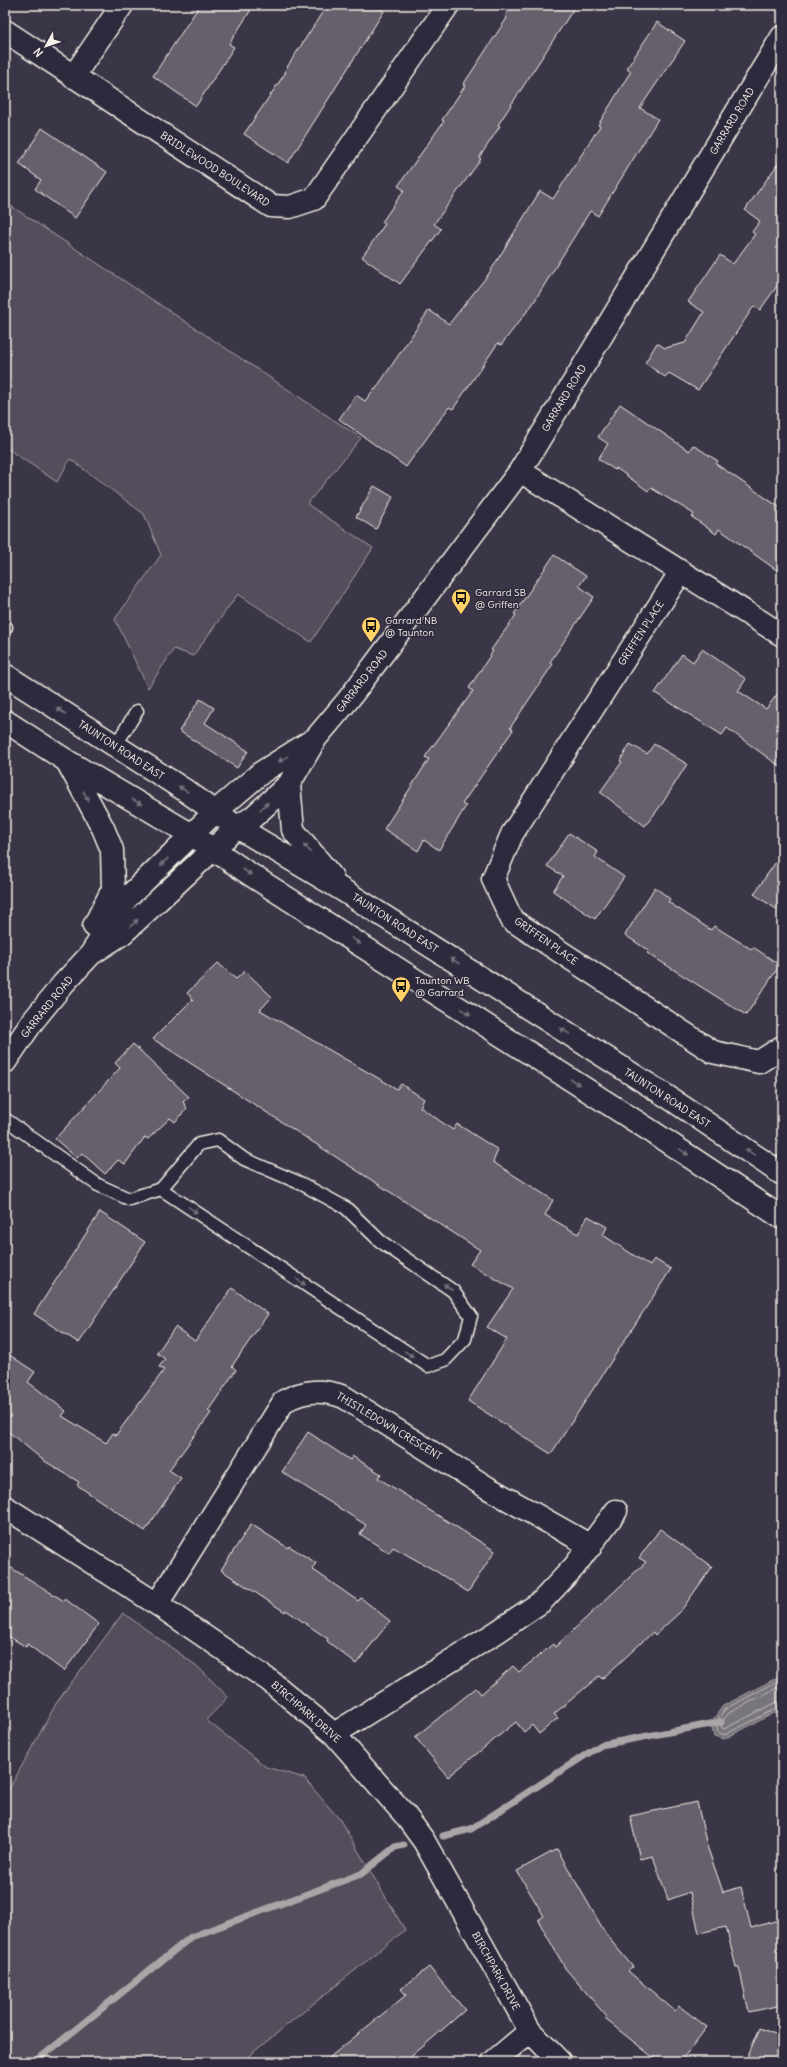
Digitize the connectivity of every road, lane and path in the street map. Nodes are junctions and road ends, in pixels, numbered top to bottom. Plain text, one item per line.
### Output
1 (122, 5) edge
2 (448, 5) edge
3 (5, 31) edge
4 (782, 37) edge
5 (73, 77) junction
6 (520, 471) junction
7 (680, 573) junction
8 (782, 635) edge
9 (5, 676) edge
10 (137, 711) dead end
11 (5, 721) edge
12 (316, 738) junction
13 (115, 746) junction
14 (67, 761) junction
15 (289, 784) junction
16 (215, 812) junction
17 (237, 827) junction
18 (192, 835) junction
19 (214, 850) junction
20 (341, 889) junction
21 (91, 954) junction
22 (63, 984) junction
23 (782, 1047) edge
24 (5, 1062) edge
25 (5, 1119) edge
26 (782, 1174) edge
27 (160, 1189) junction
28 (782, 1218) edge
29 (5, 1507) edge
30 (616, 1511) dead end
31 (591, 1546) junction
32 (157, 1604) junction
33 (334, 1734) junction
34 (530, 2031) junction
35 (493, 2062) edge
36 (560, 2062) edge

1 - 5 street
2 - 5 street, BRIDLEWOOD BOULEVARD
3 - 5 street, BRIDLEWOOD BOULEVARD
4 - 6 street, GARRARD ROAD
6 - 7 street
6 - 12 street, GARRARD ROAD
7 - 8 street
7 - 23 street, GRIFFEN PLACE
13 -> 9 street, TAUNTON ROAD EAST
10 - 13 lane
11 - 14 street
12 - 15 street, GARRARD ROAD
12 -> 16 street, GARRARD ROAD
16 -> 13 street, TAUNTON ROAD EAST
14 -> 18 street
14 -> 22 street
17 -> 15 street, GARRARD ROAD
20 -> 15 street
16 - 17 street, TAUNTON ROAD EAST
16 - 18 street, GARRARD ROAD
17 - 19 street, GARRARD ROAD
17 - 20 street, TAUNTON ROAD EAST
18 - 19 street
18 -> 21 street, GARRARD ROAD
21 -> 19 street, GARRARD ROAD
19 -> 28 street
26 -> 20 street, TAUNTON ROAD EAST
21 - 22 street, GARRARD ROAD
22 - 24 street, GARRARD ROAD
25 - 27 lane
27 -> 27 lane
29 - 32 street, BIRCHPARK DRIVE
30 - 31 street
31 - 32 street, THISTLEDOWN CRESCENT
31 - 33 street
32 - 33 street, BIRCHPARK DRIVE
33 - 34 street, BIRCHPARK DRIVE
34 - 35 street
34 - 36 street, BIRCHPARK DRIVE

